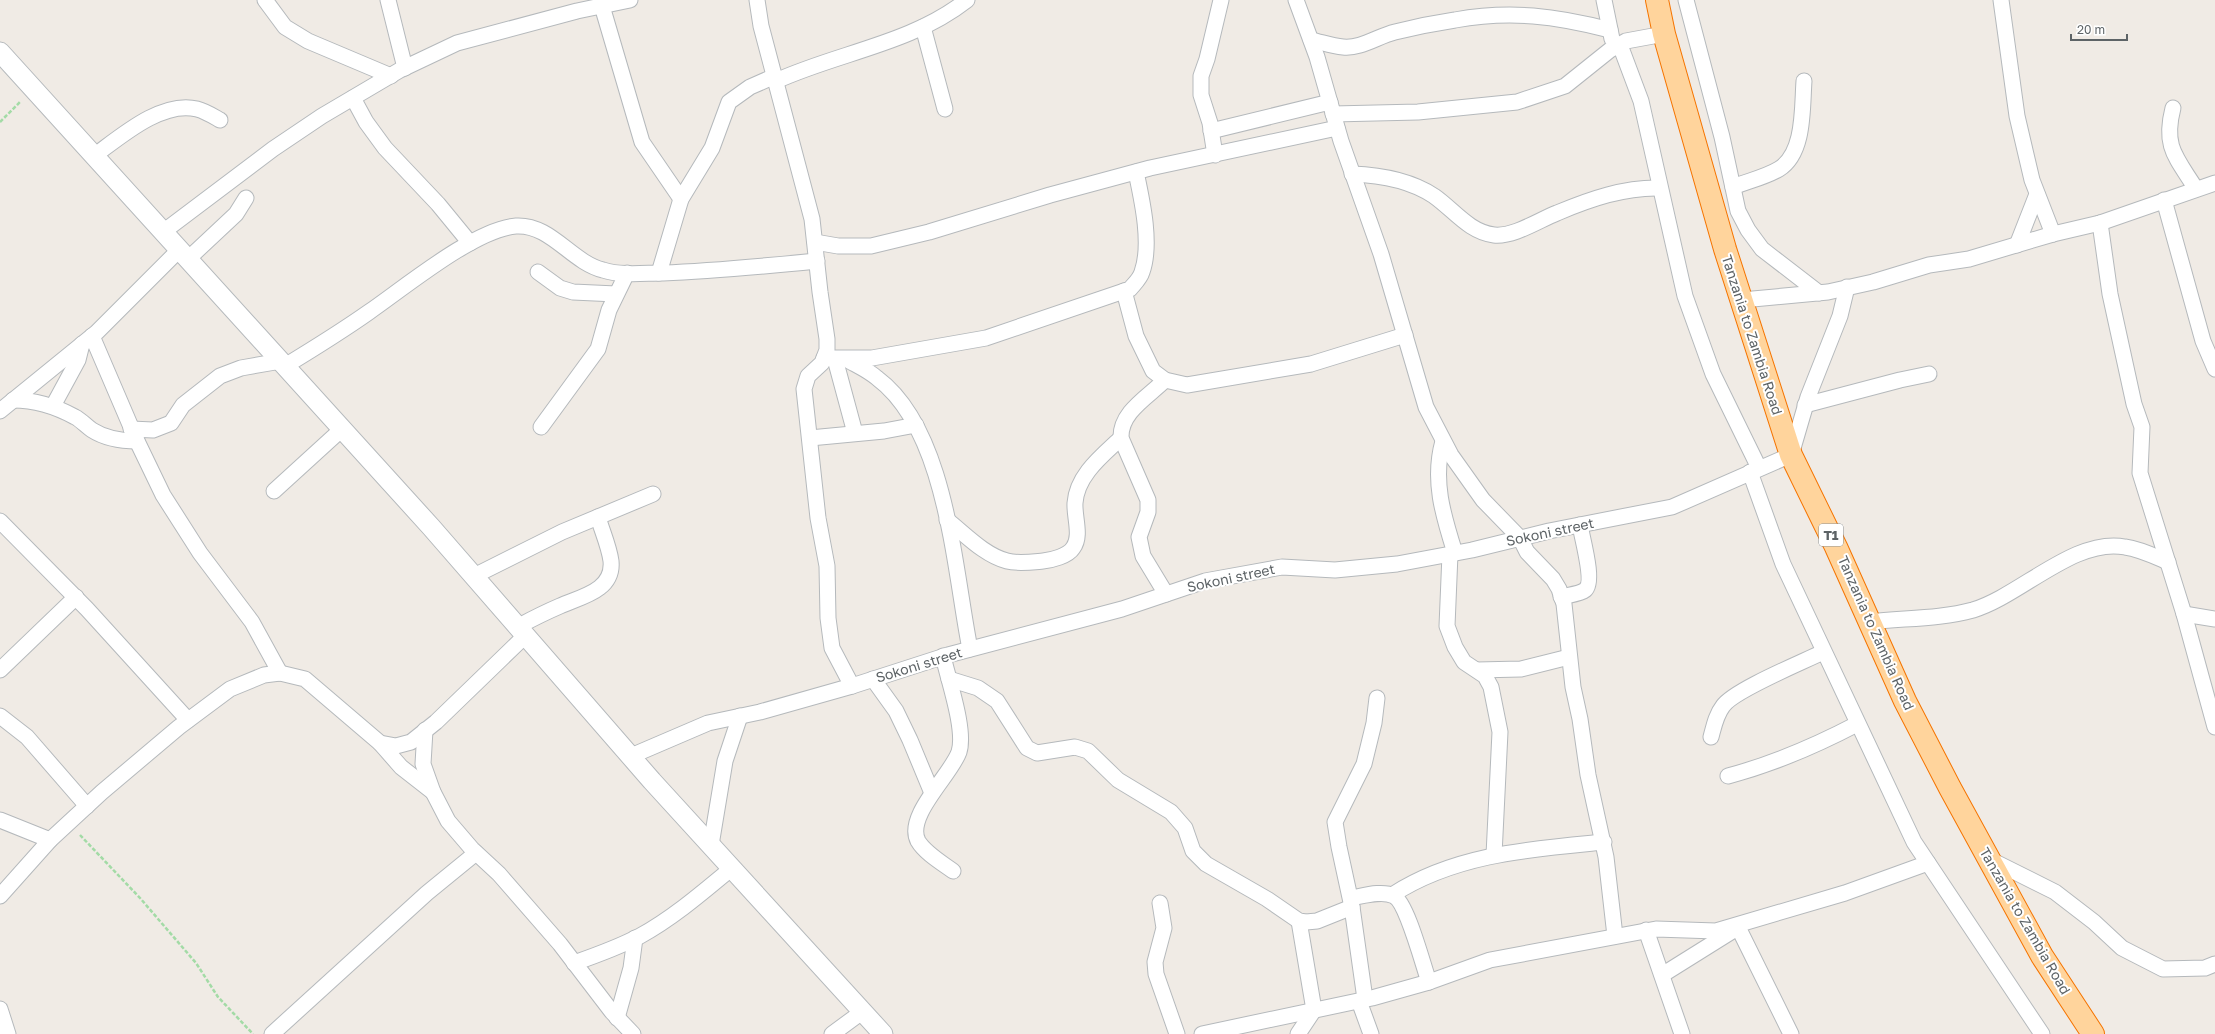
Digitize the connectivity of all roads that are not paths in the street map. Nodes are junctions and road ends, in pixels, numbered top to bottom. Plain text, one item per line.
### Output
1 (265, 0) edge
2 (388, 0) edge
3 (630, 0) edge
4 (757, 0) edge
5 (967, 0) edge
6 (1221, 0) edge
7 (1296, 0) edge
8 (1604, 0) edge
9 (1657, 0) edge
10 (1686, 0) edge
11 (2001, 0) edge
12 (602, 6) junction
13 (923, 27) junction
14 (1610, 30) junction
15 (1664, 34) junction
16 (1310, 40) junction
17 (1617, 46) junction
18 (0, 52) edge
19 (405, 68) junction
20 (391, 76) junction
21 (775, 79) junction
22 (1804, 81) dead end
23 (353, 98) junction
24 (1332, 108) junction
25 (2173, 108) dead end
26 (945, 109) dead end
27 (220, 120) dead end
28 (1337, 128) junction
29 (1211, 131) junction
30 (1215, 155) junction
31 (94, 156) junction
32 (1136, 172) junction
33 (1352, 174) junction
34 (2215, 183) edge
35 (1733, 187) junction
36 (1660, 188) junction
37 (2196, 189) junction
38 (2036, 194) junction
39 (246, 198) dead end
40 (681, 199) junction
41 (2164, 200) junction
42 (2100, 223) junction
43 (164, 232) junction
44 (2053, 234) junction
45 (815, 242) junction
46 (470, 243) junction
47 (2017, 245) junction
48 (184, 254) junction
49 (817, 261) junction
50 (538, 272) dead end
51 (627, 273) junction
52 (659, 273) junction
53 (1847, 287) junction
54 (1124, 291) junction
55 (1819, 293) junction
56 (616, 294) junction
57 (1742, 300) junction
58 (1405, 335) junction
59 (87, 340) junction
60 (835, 359) junction
61 (283, 364) junction
62 (2215, 369) edge
63 (1929, 374) dead end
64 (1165, 380) junction
65 (13, 400) junction
66 (53, 406) junction
67 (1805, 406) junction
68 (0, 411) edge
69 (916, 425) junction
70 (541, 427) dead end
71 (342, 429) junction
72 (855, 433) junction
73 (134, 435) junction
74 (810, 438) junction
75 (1121, 438) junction
76 (1443, 441) junction
77 (1790, 455) junction
78 (1755, 470) junction
79 (274, 491) dead end
80 (653, 494) dead end
81 (598, 517) junction
82 (947, 520) junction
83 (0, 521) edge
84 (1580, 525) junction
85 (1520, 538) junction
86 (1452, 553) junction
87 (2168, 562) junction
88 (474, 576) junction
89 (1166, 594) junction
90 (76, 597) junction
91 (1561, 597) junction
92 (2184, 614) junction
93 (2215, 619) edge
94 (1870, 622) junction
95 (522, 630) junction
96 (970, 649) junction
97 (1823, 652) junction
98 (943, 656) junction
99 (1569, 657) junction
100 (0, 670) edge
101 (1477, 670) junction
102 (280, 673) junction
103 (873, 679) junction
104 (949, 680) junction
105 (852, 686) junction
106 (1377, 698) dead end
107 (0, 716) edge
108 (740, 716) junction
109 (188, 720) junction
110 (1857, 724) junction
111 (2215, 727) edge
112 (425, 730) junction
113 (1711, 737) dead end
114 (380, 743) junction
115 (631, 756) junction
116 (1728, 776) dead end
117 (433, 792) junction
118 (932, 793) junction
119 (87, 806) junction
120 (0, 820) edge
121 (50, 840) junction
122 (1604, 842) junction
123 (711, 845) junction
124 (476, 854) junction
125 (1494, 855) junction
126 (1988, 858) junction
127 (1928, 863) junction
128 (732, 868) junction
129 (953, 871) dead end
130 (0, 896) edge
131 (1392, 896) junction
132 (1160, 903) dead end
133 (1351, 903) junction
134 (1299, 920) junction
135 (1739, 926) junction
136 (1646, 930) junction
137 (1615, 936) junction
138 (635, 938) junction
139 (574, 963) junction
140 (2215, 964) edge
141 (1662, 975) junction
142 (1429, 982) junction
143 (1362, 1000) junction
144 (0, 1009) edge
145 (1314, 1010) junction
146 (862, 1012) junction
147 (617, 1018) junction
148 (8, 1034) edge
149 (272, 1034) edge
150 (633, 1034) edge
151 (832, 1034) edge
152 (883, 1034) edge
153 (1177, 1034) edge
154 (1202, 1034) edge
155 (1298, 1034) edge
156 (1371, 1034) edge
157 (1682, 1034) edge
158 (1791, 1034) edge
159 (2042, 1034) edge
160 (2093, 1034) edge

1 - 20 street
2 - 19 street
3 - 12 street
4 - 21 street
5 - 13 street
6 - 29 street
7 - 16 street
8 - 14 street
9 - 15 highway, Tanzania to Zambia Road / T1
10 - 35 street
11 - 38 street
12 - 19 street
12 - 40 street
13 - 21 street
13 - 26 street
14 - 16 street
14 - 17 street
15 - 17 street
15 - 57 highway, Tanzania to Zambia Road / T1
16 - 24 street
17 - 24 street
17 - 36 street
18 - 31 street
19 - 20 street
20 - 23 street
21 - 40 street
21 - 45 street
22 - 35 street
23 - 43 street
23 - 46 street
24 - 28 street
24 - 29 street
25 - 37 street
27 - 31 street
28 - 30 street
28 - 33 street
29 - 30 street
30 - 32 street
31 - 43 street
32 - 45 street
32 - 54 street
33 - 36 street
33 - 58 street
34 - 37 street
35 - 55 street
36 - 78 street
37 - 41 street
38 - 44 street
38 - 47 street
39 - 48 street
40 - 52 street
41 - 42 street
41 - 62 street
42 - 44 street
42 - 87 street
43 - 48 street
44 - 47 street
45 - 49 street
46 - 51 street
46 - 61 street
47 - 53 street
48 - 59 street
48 - 61 street
49 - 52 street
49 - 60 street
50 - 56 street
51 - 52 street
51 - 56 street
53 - 55 street
53 - 67 street
54 - 60 street
54 - 64 street
55 - 57 street
56 - 70 street
57 - 77 highway, Tanzania to Zambia Road / T1
58 - 64 street
58 - 76 street
59 - 65 street
59 - 66 street
59 - 73 street
60 - 69 street
60 - 72 street
60 - 74 street
61 - 71 street
61 - 73 street
63 - 67 street
64 - 75 street
65 - 66 street
65 - 68 street
66 - 73 street
67 - 77 street
69 - 72 street
69 - 82 street
71 - 79 street
71 - 88 street
72 - 74 street
73 - 102 street
74 - 105 street
75 - 82 street
75 - 89 street
76 - 85 street
76 - 86 street
77 - 78 street, Sokoni street
77 - 94 highway, Tanzania to Zambia Road / T1
78 - 84 street, Sokoni street
78 - 97 street
80 - 81 street
81 - 88 street
81 - 95 street
82 - 96 street
83 - 90 street
84 - 85 street, Sokoni street
84 - 91 street
85 - 86 street, Sokoni street
85 - 91 street
86 - 89 street, Sokoni street
86 - 101 street
87 - 92 street
87 - 94 street
88 - 95 street
89 - 96 street, Sokoni street
90 - 100 street
90 - 109 street
91 - 99 street
92 - 93 street
92 - 111 street
94 - 126 highway, Tanzania to Zambia Road / T1
95 - 112 street
95 - 115 street
96 - 98 street, Sokoni street
97 - 110 street
97 - 113 street
98 - 103 street, Sokoni street
98 - 104 street
99 - 101 street
99 - 122 street
101 - 125 street
102 - 109 street
102 - 114 street
103 - 105 street, Sokoni street
103 - 118 street
104 - 118 street
104 - 134 street
105 - 108 street, Sokoni street
106 - 133 street
107 - 119 street
108 - 115 street, Sokoni street
108 - 123 street
109 - 119 street
110 - 116 street
110 - 127 street
112 - 114 street
112 - 117 street
114 - 117 street
115 - 123 street
117 - 124 street
118 - 129 street
119 - 121 street
120 - 121 street
121 - 130 street
122 - 125 street
122 - 137 street
123 - 128 street
124 - 139 street
124 - 149 street
125 - 131 street
126 - 140 street
126 - 160 highway, Tanzania to Zambia Road / T1
127 - 135 street
127 - 159 street
128 - 138 street
128 - 146 street
131 - 133 street
131 - 142 street
132 - 153 street
133 - 134 street
133 - 143 street
134 - 145 street
135 - 136 street
135 - 141 street
135 - 158 street
136 - 137 street
136 - 141 street
137 - 142 street
138 - 139 street
138 - 147 street
139 - 147 street
141 - 157 street
142 - 143 street
143 - 145 street
143 - 156 street
144 - 148 street
145 - 154 street
145 - 155 street
146 - 151 street
146 - 152 street
147 - 150 street

